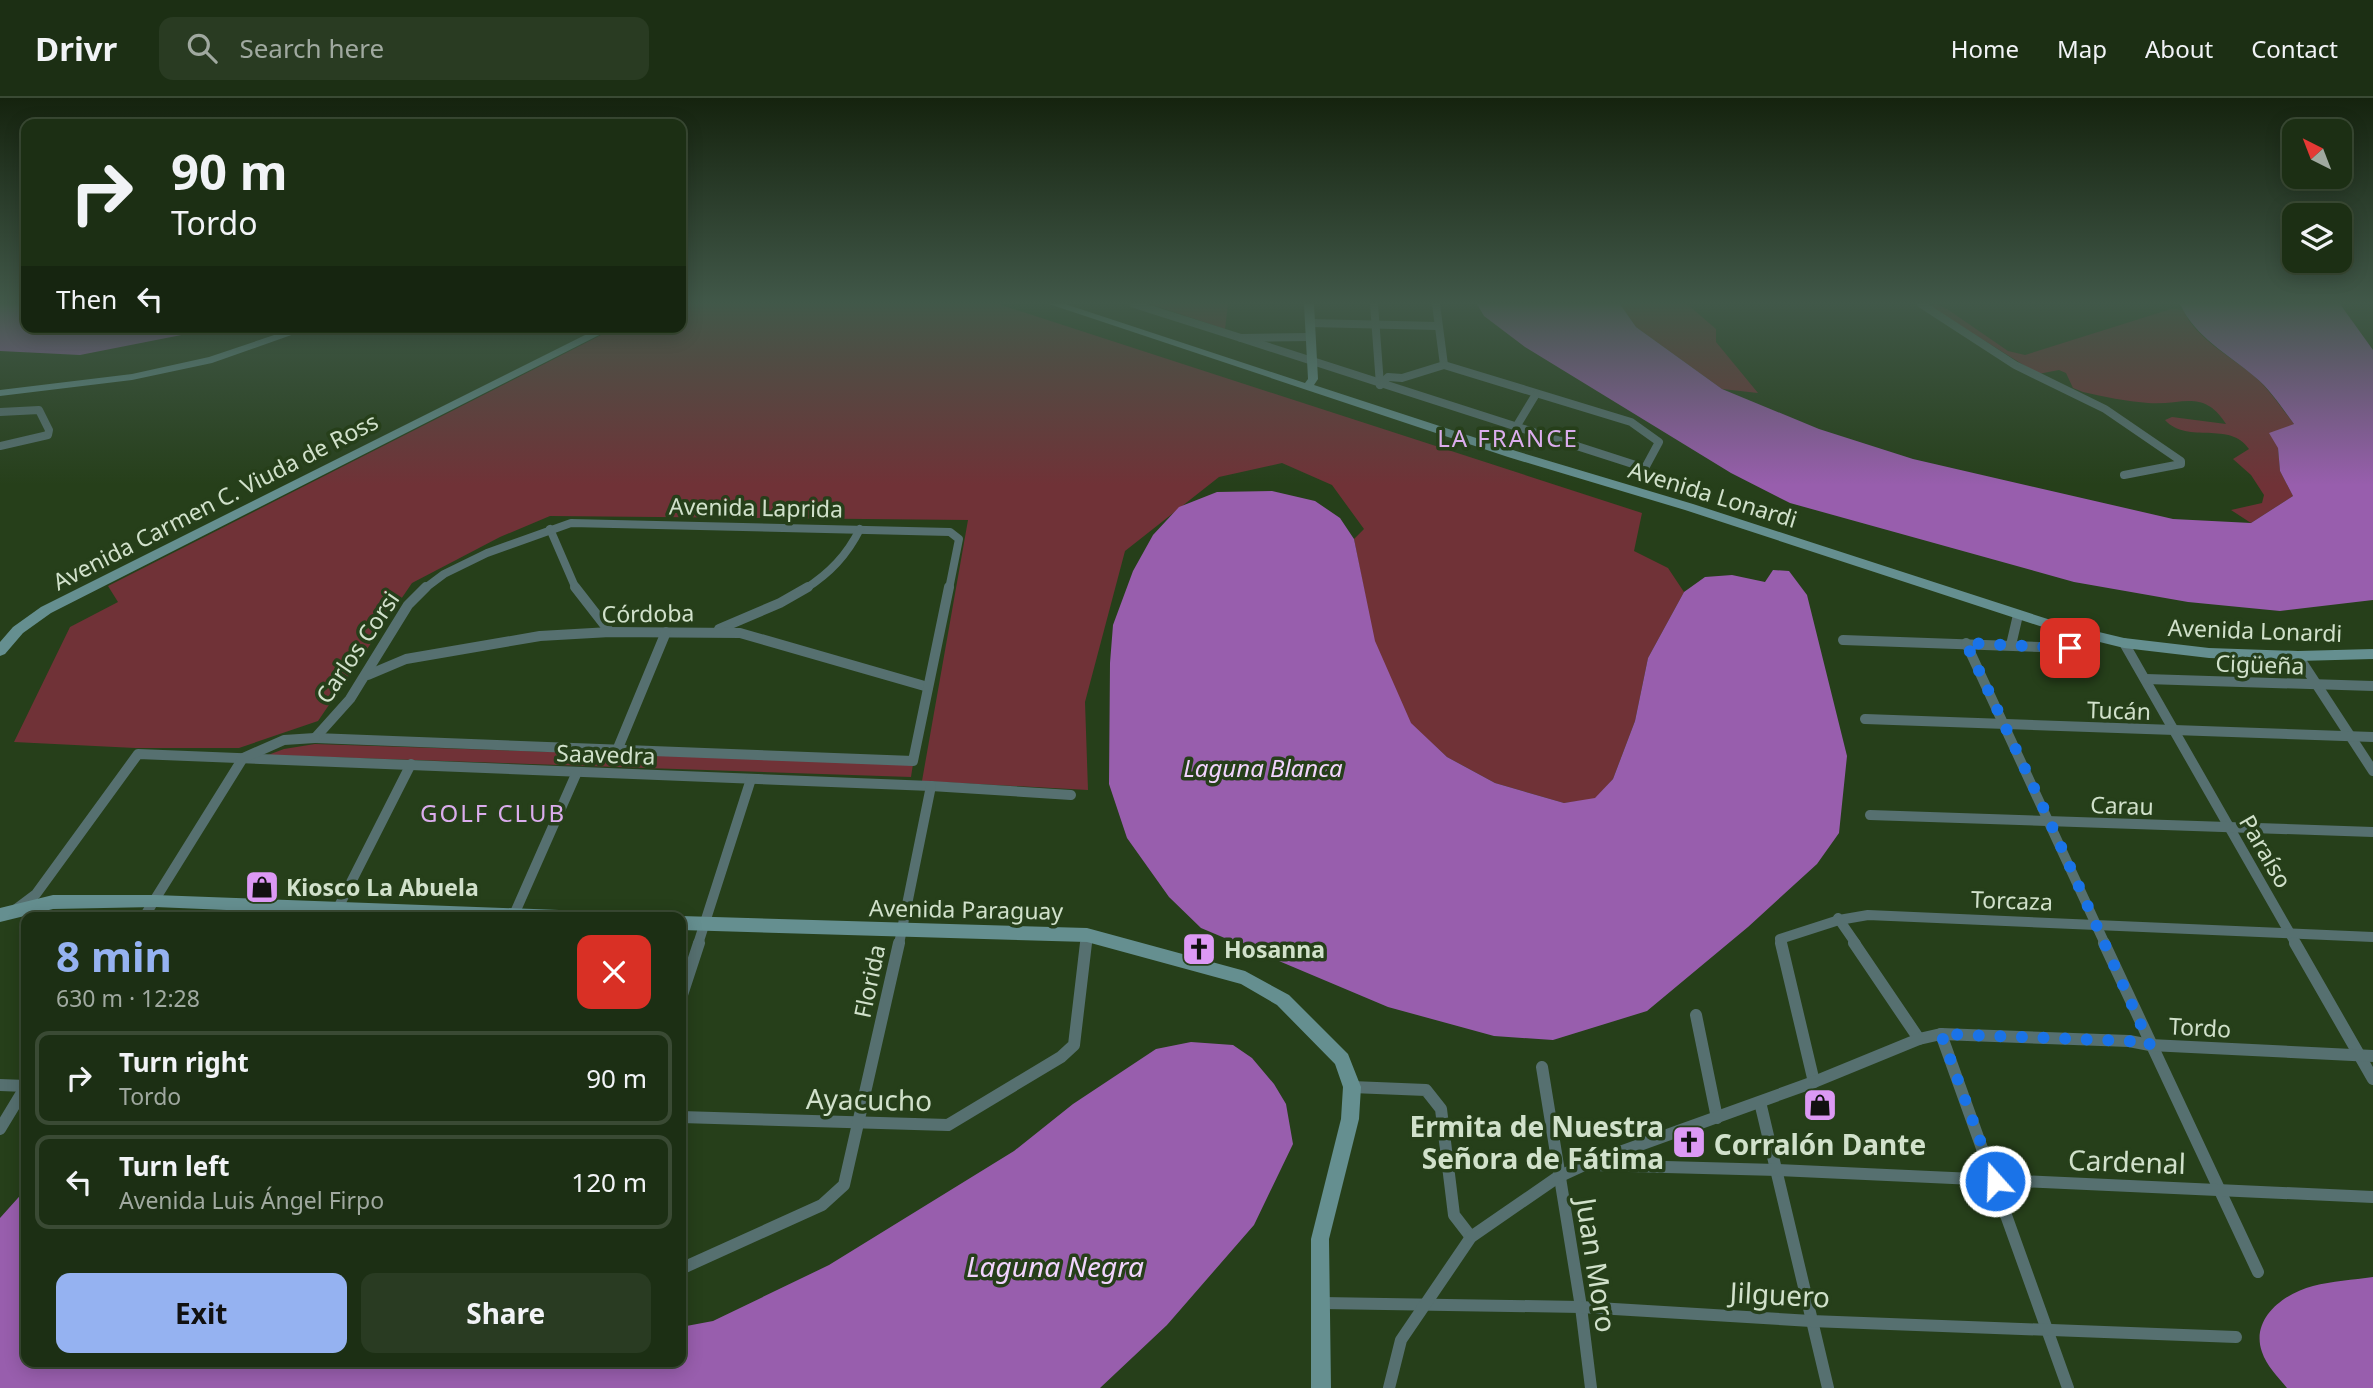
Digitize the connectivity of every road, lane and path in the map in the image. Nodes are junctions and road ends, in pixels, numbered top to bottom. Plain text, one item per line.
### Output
1 (192, 364) edge
2 (536, 364) edge
3 (1240, 364) edge
4 (1312, 364) edge
5 (1316, 364) edge
6 (1379, 364) edge
7 (2014, 364) edge
8 (1444, 365) joint
9 (1402, 378) junction
10 (1380, 385) junction
11 (1308, 386) junction
12 (1399, 391) junction
13 (0, 393) edge
14 (1536, 394) junction
15 (0, 412) edge
16 (1516, 427) junction
17 (0, 446) edge
18 (2124, 475) dead end
19 (550, 529) junction
20 (860, 529) junction
21 (2018, 615) junction
22 (715, 631) junction
23 (610, 632) junction
24 (666, 632) junction
25 (1843, 640) dead end
26 (1966, 643) junction
27 (2124, 643) junction
28 (2011, 645) junction
29 (2070, 648) dead end
30 (0, 651) edge
31 (2373, 654) edge
32 (2298, 656) junction
33 (368, 676) junction
34 (2146, 680) junction
35 (2317, 685) junction
36 (2373, 686) edge
37 (928, 687) junction
38 (1865, 719) dead end
39 (2005, 726) junction
40 (2175, 731) junction
41 (2350, 737) junction
42 (2373, 737) edge
43 (315, 738) junction
44 (618, 748) junction
45 (243, 758) junction
46 (411, 764) junction
47 (2373, 771) edge
48 (577, 772) junction
49 (751, 779) junction
50 (931, 786) junction
51 (1071, 794) dead end
52 (1870, 815) dead end
53 (2050, 822) junction
54 (2228, 828) junction
55 (2373, 832) edge
56 (155, 901) junction
57 (338, 908) junction
58 (147, 912) edge
59 (426, 912) edge
60 (516, 912) edge
61 (6, 913) edge
62 (1838, 918) junction
63 (686, 923) edge
64 (706, 924) junction
65 (2095, 924) junction
66 (902, 930) junction
67 (1087, 934) junction
68 (2290, 935) junction
69 (2373, 937) edge
70 (686, 983) edge
71 (1696, 1015) dead end
72 (1941, 1034) junction
73 (1919, 1039) junction
74 (2150, 1045) junction
75 (2359, 1055) junction
76 (2373, 1056) edge
77 (1542, 1067) dead end
78 (2373, 1079) edge
79 (1814, 1082) junction
80 (0, 1085) edge
81 (21, 1086) edge
82 (1352, 1087) junction
83 (21, 1094) edge
84 (1760, 1102) junction
85 (686, 1117) edge
86 (1717, 1118) junction
87 (859, 1123) junction
88 (0, 1129) edge
89 (1584, 1165) junction
90 (1777, 1170) junction
91 (1558, 1177) junction
92 (1995, 1181) junction
93 (2219, 1189) junction
94 (2373, 1197) edge
95 (1471, 1237) junction
96 (686, 1267) edge
97 (2258, 1272) dead end
98 (1322, 1303) junction
99 (1424, 1307) junction
100 (1581, 1307) junction
101 (1811, 1321) junction
102 (2048, 1329) junction
103 (2236, 1337) dead end
104 (1321, 1388) edge
105 (1389, 1388) edge
106 (1591, 1388) edge
107 (1828, 1388) edge
108 (2068, 1388) edge

1 - 13 street
2 - 30 street, Avenida Carmen C. Viuda de Ross
3 - 11 street, Avenida Lonardi
4 - 11 street
5 - 10 street
6 - 10 street
7 - 18 street
8 - 9 street
8 - 14 street
9 - 10 street
9 - 12 street
10 - 12 street
11 - 21 street, Avenida Lonardi
12 - 16 street
14 - 16 street
14 - 16 street
15 - 17 street
19 - 20 street, Avenida Laprida
19 - 23 street
19 - 33 street, Carlos Corsi
20 - 22 street
20 - 37 street, Avenida Laprida
21 - 27 street, Avenida Lonardi
21 - 28 street
22 - 24 street, Córdoba
22 - 37 street, Córdoba
23 - 24 street, Córdoba
23 - 33 street, Córdoba
24 - 44 street
25 - 26 street
26 - 28 street
26 - 39 street
27 - 32 street, Avenida Lonardi
27 - 34 street, Paraíso
28 - 29 street
31 - 32 street, Avenida Lonardi
32 - 35 street
33 - 43 street, Carlos Corsi
34 - 35 street, Cigüeña
34 - 40 street, Paraíso
35 - 36 street, Cigüeña
35 - 41 street
37 - 44 street, Saavedra
38 - 39 street, Tucán
39 - 40 street, Tucán
39 - 53 street
40 - 41 street, Tucán
40 - 54 street, Paraíso
41 - 42 street, Tucán
41 - 47 street
43 - 44 street, Saavedra
43 - 45 street, Saavedra
45 - 46 street, Saavedra
45 - 56 street
45 - 61 street, Saavedra
46 - 48 street, Saavedra
46 - 57 street
48 - 49 street, Saavedra
48 - 60 street
49 - 50 street, Saavedra
49 - 64 street
50 - 51 street, Saavedra
50 - 66 street, Florida
52 - 53 street, Carau
53 - 54 street, Carau
53 - 65 street
54 - 55 street, Carau
54 - 68 street, Paraíso
56 - 57 street
56 - 58 street
56 - 61 street
57 - 59 street
62 - 65 street, Torcaza
62 - 73 street
62 - 79 street, Torcaza
63 - 64 street, Avenida Paraguay
64 - 66 street, Avenida Paraguay
64 - 70 street
65 - 68 street, Torcaza
65 - 74 street
66 - 67 street, Avenida Paraguay
66 - 87 street, Florida
67 - 82 street, Avenida Paraguay
67 - 87 street, Ayacucho
68 - 69 street, Torcaza
68 - 75 street, Paraíso
71 - 86 street
72 - 73 street, Tordo
72 - 74 street, Tordo
72 - 92 street
73 - 79 street, Tordo
74 - 75 street, Tordo
74 - 93 street
75 - 76 street, Tordo
75 - 78 street, Paraíso
77 - 91 street, Juan Moro
79 - 84 street, Tordo
80 - 81 street
82 - 95 street
82 - 98 street
83 - 88 street
84 - 86 street, Tordo
84 - 90 street
85 - 87 street, Ayacucho
86 - 89 street, Tordo
87 - 96 street, Florida
89 - 90 street, Cardenal
89 - 91 street, Tordo
90 - 92 street, Cardenal
90 - 101 street
91 - 95 street, Tordo
91 - 100 street, Juan Moro
92 - 93 street, Cardenal
92 - 102 street
93 - 94 street, Cardenal
93 - 97 street
95 - 99 street
98 - 99 street, Jilguero
98 - 104 street
99 - 100 street, Jilguero
99 - 105 street
100 - 101 street, Jilguero
100 - 106 street, Juan Moro
101 - 102 street, Jilguero
101 - 107 street
102 - 103 street, Jilguero
102 - 108 street

